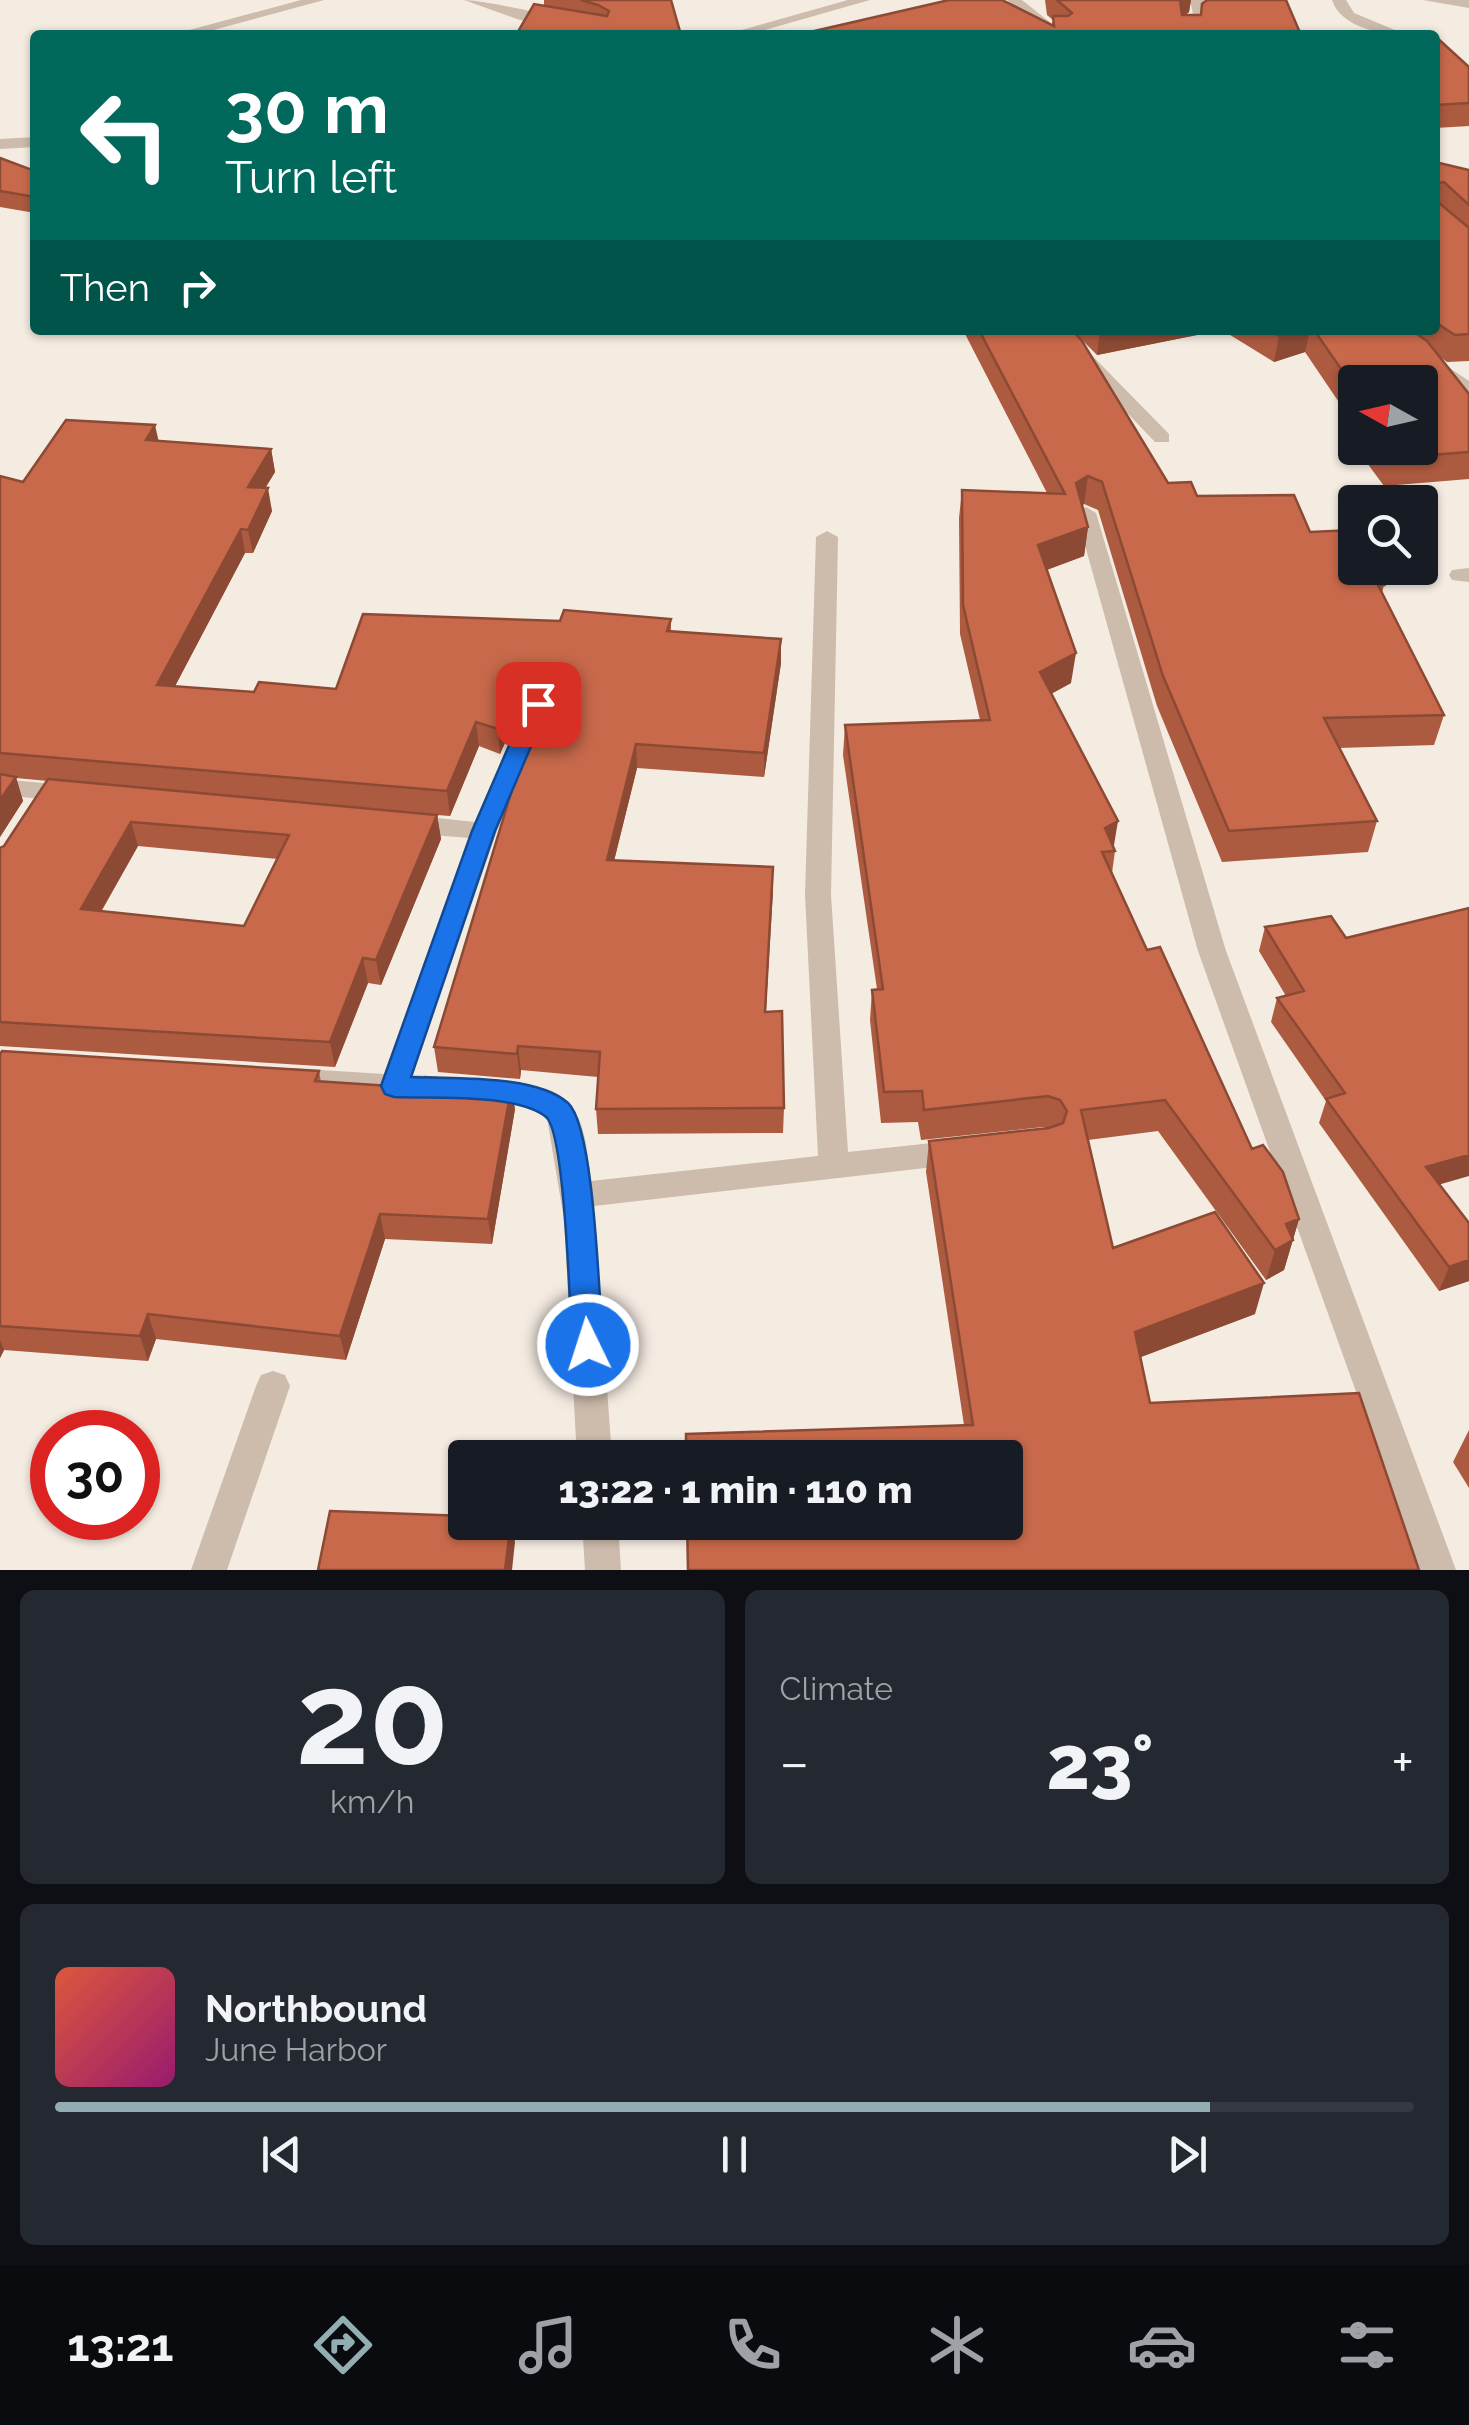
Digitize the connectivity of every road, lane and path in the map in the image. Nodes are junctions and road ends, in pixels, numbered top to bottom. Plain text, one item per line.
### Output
1 (317, 0) edge
2 (472, 0) edge
3 (863, 0) edge
4 (1014, 0) edge
5 (1197, 0) edge
6 (1339, 0) edge
7 (1430, 0) edge
8 (1465, 3) edge
9 (187, 30) edge
10 (590, 30) edge
11 (749, 30) edge
12 (1053, 30) edge
13 (1188, 30) edge
14 (1386, 30) edge
15 (30, 142) edge
16 (0, 144) edge
17 (1062, 335) edge
18 (1388, 335) edge
19 (1469, 390) edge
20 (1162, 438) dead end
21 (1086, 513) edge
22 (826, 537) dead end
23 (538, 704) edge
24 (0, 787) edge
25 (47, 792) junction
26 (106, 797) edge
27 (28, 820) edge
28 (384, 822) edge
29 (484, 831) junction
30 (256, 1077) edge
31 (394, 1086) junction
32 (986, 1150) edge
33 (834, 1166) junction
34 (577, 1195) junction
35 (274, 1386) dead end
36 (595, 1440) edge
37 (602, 1540) edge
38 (210, 1570) edge
39 (604, 1570) edge
40 (1438, 1570) edge

1 - 9 street
2 - 10 street
3 - 11 street
4 - 12 street
5 - 13 street
6 - 14 street
7 - 8 street
15 - 16 street
17 - 20 street
18 - 19 street
21 - 40 street
22 - 33 street
23 - 29 street
24 - 25 street
25 - 26 street
25 - 27 street
28 - 29 street
29 - 31 street
30 - 31 street
31 - 34 street
32 - 33 street
33 - 34 street
34 - 36 street
35 - 38 street
37 - 39 street

